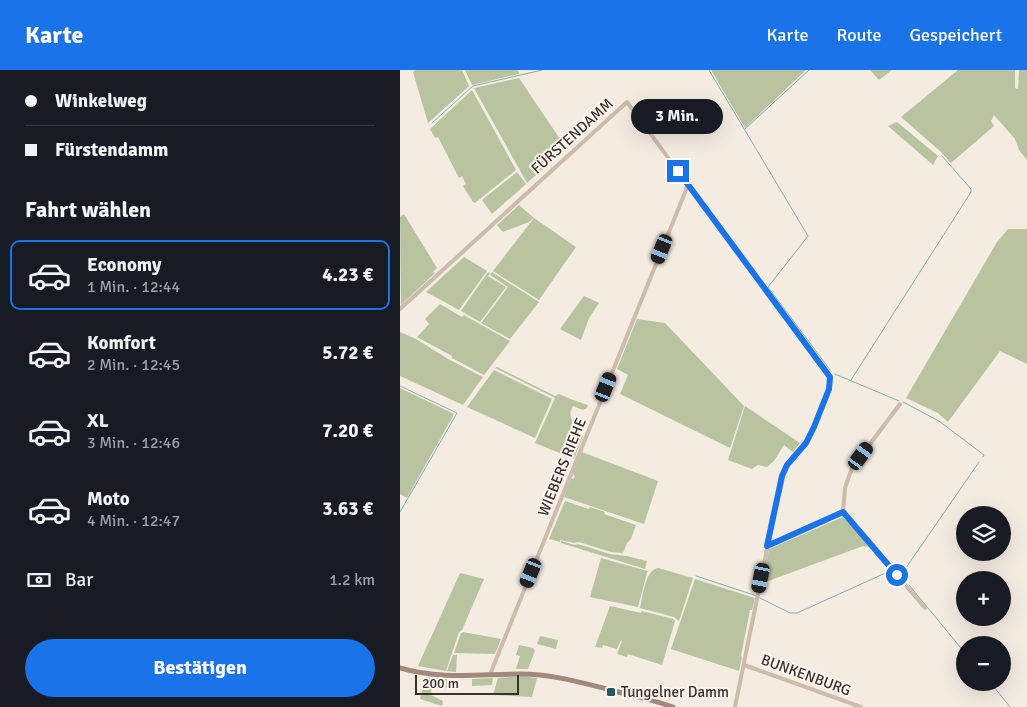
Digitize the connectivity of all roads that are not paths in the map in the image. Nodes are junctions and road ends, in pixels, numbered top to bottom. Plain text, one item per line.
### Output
1 (688, 185) junction
2 (400, 309) edge
3 (900, 404) dead end
4 (843, 512) junction
5 (767, 546) junction
6 (925, 608) dead end
7 (744, 665) junction
8 (400, 668) edge
9 (491, 675) junction
10 (673, 707) edge
11 (735, 707) edge
12 (861, 707) edge

1 - 2 street, FÜRSTENDAMM
1 - 5 street, FÜRSTENDAMM
1 - 9 street, WIEBERS RIEHE
3 - 4 street
4 - 5 street
4 - 6 street
5 - 7 street, FÜRSTENDAMM
7 - 11 street, FÜRSTENDAMM
7 - 12 street, BUNKENBURG
8 - 9 street
9 - 10 street

